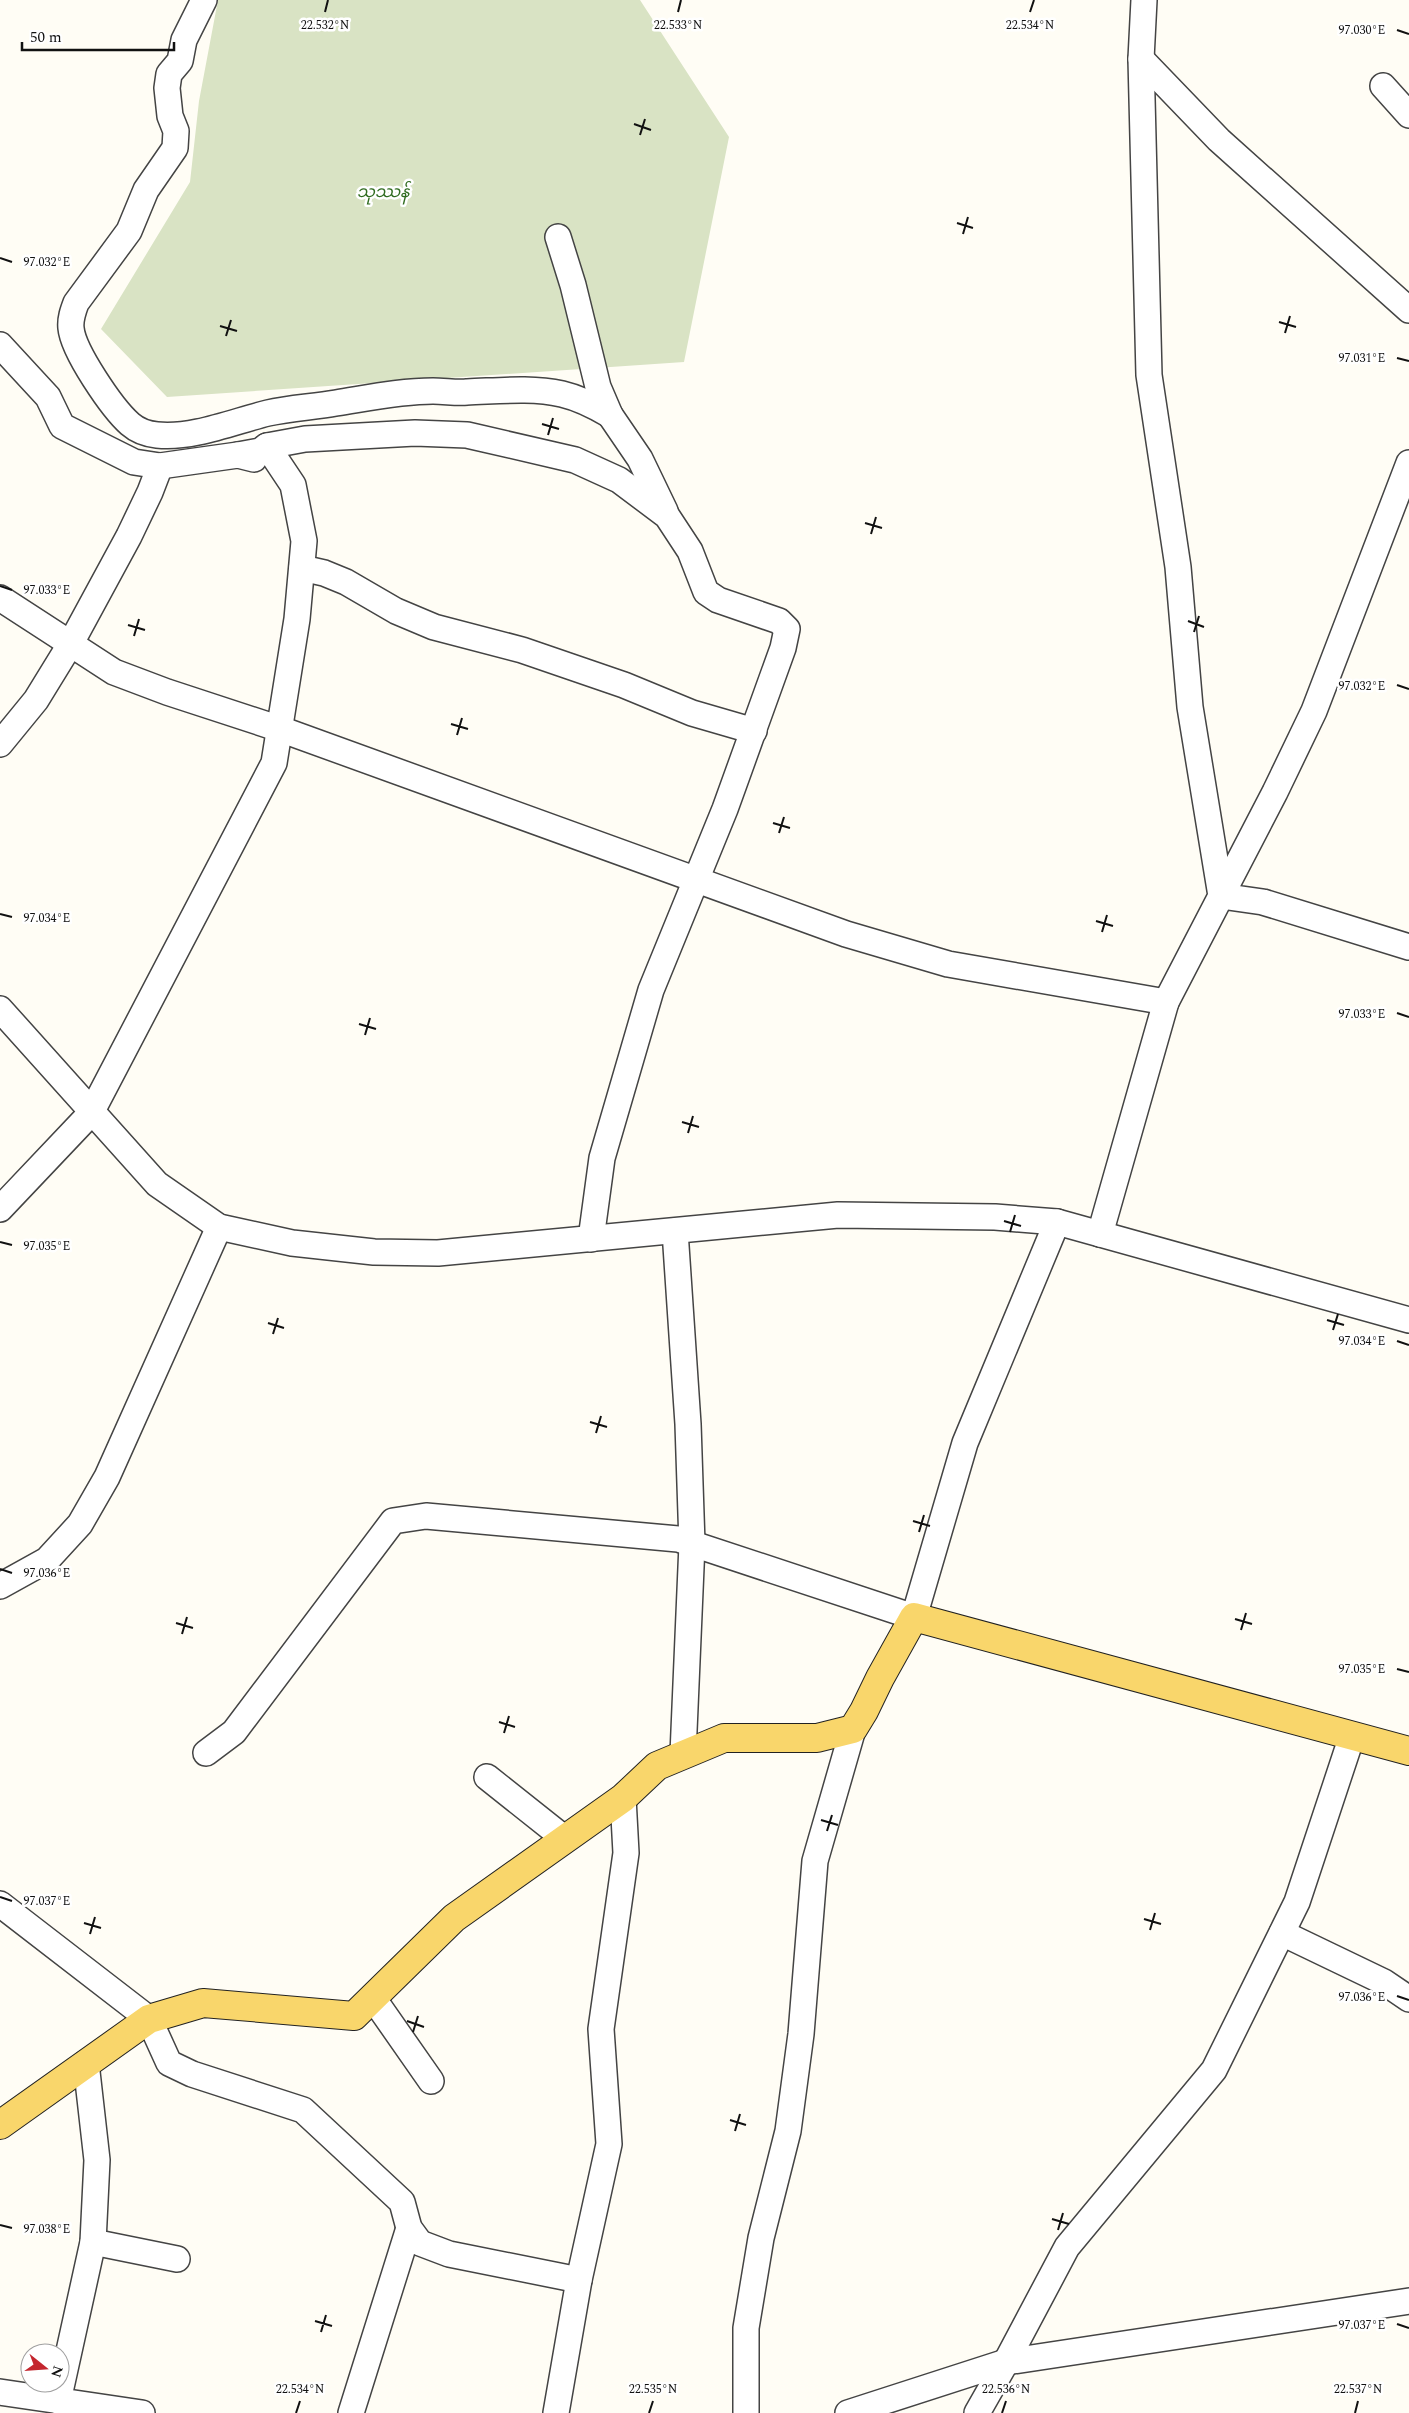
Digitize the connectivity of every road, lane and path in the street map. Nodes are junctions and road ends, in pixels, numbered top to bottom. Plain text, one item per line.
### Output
1 (204, 0) edge
2 (1144, 0) edge
3 (1141, 59) junction
4 (1383, 86) dead end
5 (1409, 115) edge
6 (558, 237) dead end
7 (1409, 310) edge
8 (0, 345) edge
9 (610, 415) junction
10 (267, 446) junction
11 (238, 455) junction
12 (1409, 463) edge
13 (160, 466) junction
14 (294, 490) junction
15 (668, 516) junction
16 (302, 568) junction
17 (0, 598) edge
18 (71, 644) junction
19 (280, 729) junction
20 (754, 731) junction
21 (0, 744) edge
22 (695, 879) junction
23 (1221, 896) junction
24 (1409, 947) edge
25 (1166, 1002) junction
26 (0, 1009) edge
27 (91, 1113) junction
28 (0, 1209) edge
29 (1057, 1222) junction
30 (219, 1227) junction
31 (675, 1231) junction
32 (1100, 1234) junction
33 (591, 1239) junction
34 (1409, 1320) edge
35 (692, 1544) junction
36 (0, 1586) edge
37 (914, 1617) junction
38 (853, 1729) junction
39 (1352, 1736) junction
40 (1409, 1751) edge
41 (206, 1753) dead end
42 (683, 1754) junction
43 (487, 1778) dead end
44 (624, 1798) junction
45 (565, 1839) junction
46 (0, 1904) edge
47 (1282, 1933) junction
48 (373, 1998) junction
49 (1409, 1999) edge
50 (149, 2019) junction
51 (86, 2063) junction
52 (431, 2081) dead end
53 (0, 2125) edge
54 (409, 2228) junction
55 (93, 2242) junction
56 (177, 2259) dead end
57 (579, 2280) junction
58 (1409, 2302) edge
59 (1006, 2362) junction
60 (11, 2400) edge
61 (58, 2401) junction
62 (142, 2413) edge
63 (351, 2413) edge
64 (556, 2413) edge
65 (746, 2413) edge
66 (848, 2413) edge
67 (977, 2413) edge

1 - 9 street
2 - 3 street
3 - 7 street
3 - 23 street
4 - 5 street
6 - 9 street
8 - 13 street
9 - 15 street
10 - 11 street
10 - 14 street
10 - 15 street
11 - 13 street
11 - 14 street
12 - 23 street
13 - 18 street
14 - 16 street
15 - 20 street
16 - 19 street
16 - 20 street
17 - 18 street
18 - 19 street
18 - 21 street
19 - 22 street
19 - 27 street
20 - 22 street
22 - 25 street
22 - 33 street
23 - 24 street
23 - 25 street
25 - 32 street
26 - 27 street
27 - 28 street
27 - 30 street
29 - 31 street
29 - 32 street
29 - 37 street
30 - 33 street
30 - 36 street
31 - 33 street
31 - 35 street
32 - 34 street
35 - 37 street
35 - 41 street
35 - 42 street
37 - 38 main road
37 - 39 main road
38 - 42 main road
38 - 65 street
39 - 40 main road
39 - 47 street
42 - 44 main road
43 - 45 street
44 - 45 main road
44 - 57 street
45 - 48 main road
46 - 50 street
47 - 49 street
47 - 59 street
48 - 50 main road
48 - 52 street
50 - 51 main road
50 - 54 street
51 - 53 main road
51 - 55 street
54 - 57 street
54 - 63 street
55 - 56 street
55 - 61 street
57 - 64 street
58 - 59 street
59 - 66 street
59 - 67 street
60 - 61 street
61 - 62 street

